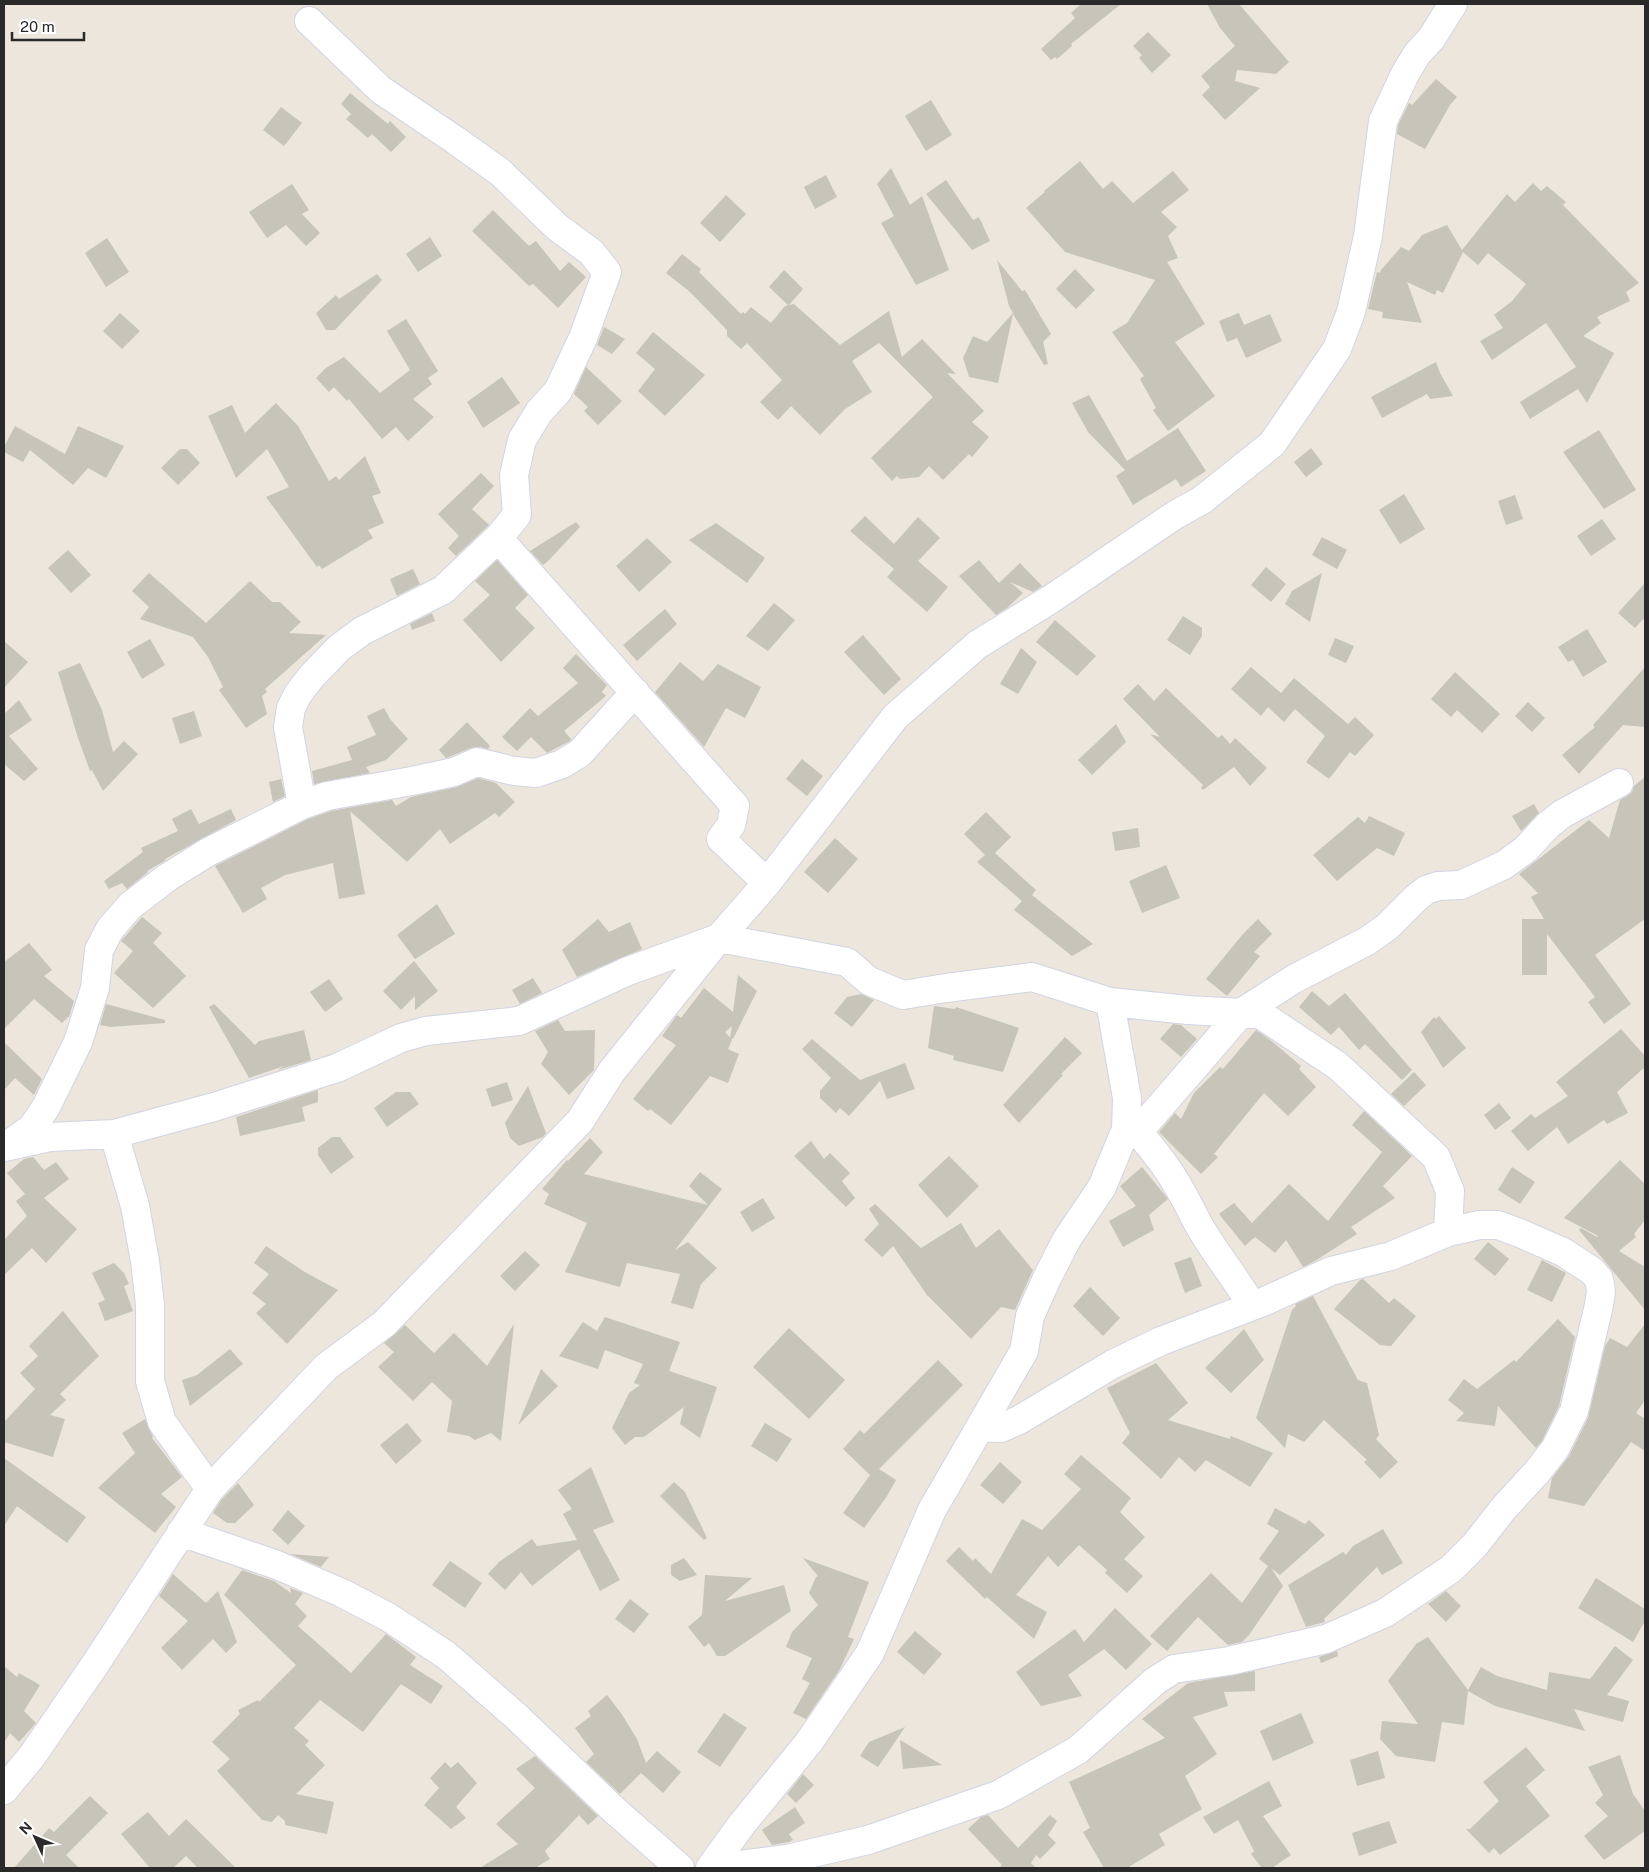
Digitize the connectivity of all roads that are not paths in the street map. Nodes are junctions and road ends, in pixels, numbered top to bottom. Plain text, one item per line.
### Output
1 (1453, 4) edge
2 (309, 21) dead end
3 (498, 538) junction
4 (635, 692) junction
5 (1619, 783) dead end
6 (302, 804) junction
7 (767, 883) junction
8 (719, 938) junction
9 (1110, 1002) junction
10 (1240, 1013) junction
11 (1131, 1133) junction
12 (114, 1134) junction
13 (6, 1146) edge
14 (1448, 1232) junction
15 (1252, 1306) junction
16 (980, 1427) junction
17 (210, 1489) junction
18 (182, 1532) junction
19 (4, 1790) edge
20 (680, 1868) edge
21 (710, 1868) edge
22 (715, 1868) edge

1 - 7 street
2 - 3 street
3 - 4 street
3 - 6 street
4 - 6 street
4 - 7 street
5 - 10 street
6 - 13 street
7 - 8 street
8 - 9 street
8 - 12 street
8 - 17 street
9 - 10 street
9 - 11 street
10 - 11 street
10 - 14 street
11 - 15 street
11 - 16 street
12 - 13 street
12 - 17 street
14 - 15 street
14 - 22 street
15 - 16 street
16 - 21 street
17 - 18 street
18 - 19 street
18 - 20 street

